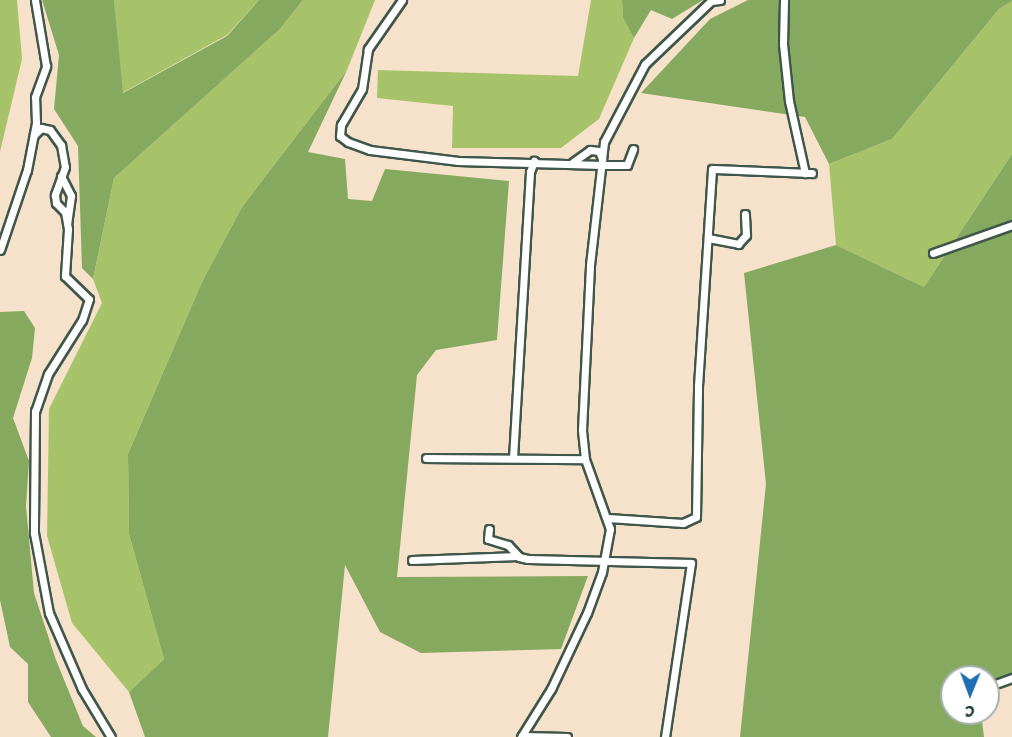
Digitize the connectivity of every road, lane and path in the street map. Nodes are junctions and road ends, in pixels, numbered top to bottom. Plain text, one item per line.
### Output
1 (35, 0) edge
2 (402, 0) edge
3 (720, 0) edge
4 (784, 0) edge
5 (34, 135) junction
6 (633, 149) dead end
7 (534, 161) junction
8 (603, 161) junction
9 (573, 162) junction
10 (61, 176) junction
11 (746, 214) dead end
12 (67, 223) junction
13 (1012, 225) edge
14 (708, 238) junction
15 (0, 250) edge
16 (933, 253) dead end
17 (426, 458) dead end
18 (513, 458) junction
19 (585, 459) junction
20 (608, 518) junction
21 (489, 529) dead end
22 (518, 556) junction
23 (412, 560) dead end
24 (604, 561) junction
25 (521, 736) edge
26 (111, 737) edge
27 (567, 737) edge
28 (665, 737) edge

1 - 5 street
2 - 7 street
3 - 8 street
4 - 14 street
5 - 10 street
5 - 15 street
6 - 8 street
7 - 9 street
7 - 18 street
8 - 9 street
8 - 9 street
8 - 19 street
10 - 12 street
10 - 12 street
11 - 14 street
12 - 26 street
13 - 16 street
14 - 20 street
17 - 18 street
18 - 19 street
19 - 20 street
20 - 24 street
21 - 22 street
22 - 23 street
22 - 24 street
24 - 25 street
24 - 28 street
25 - 27 street

